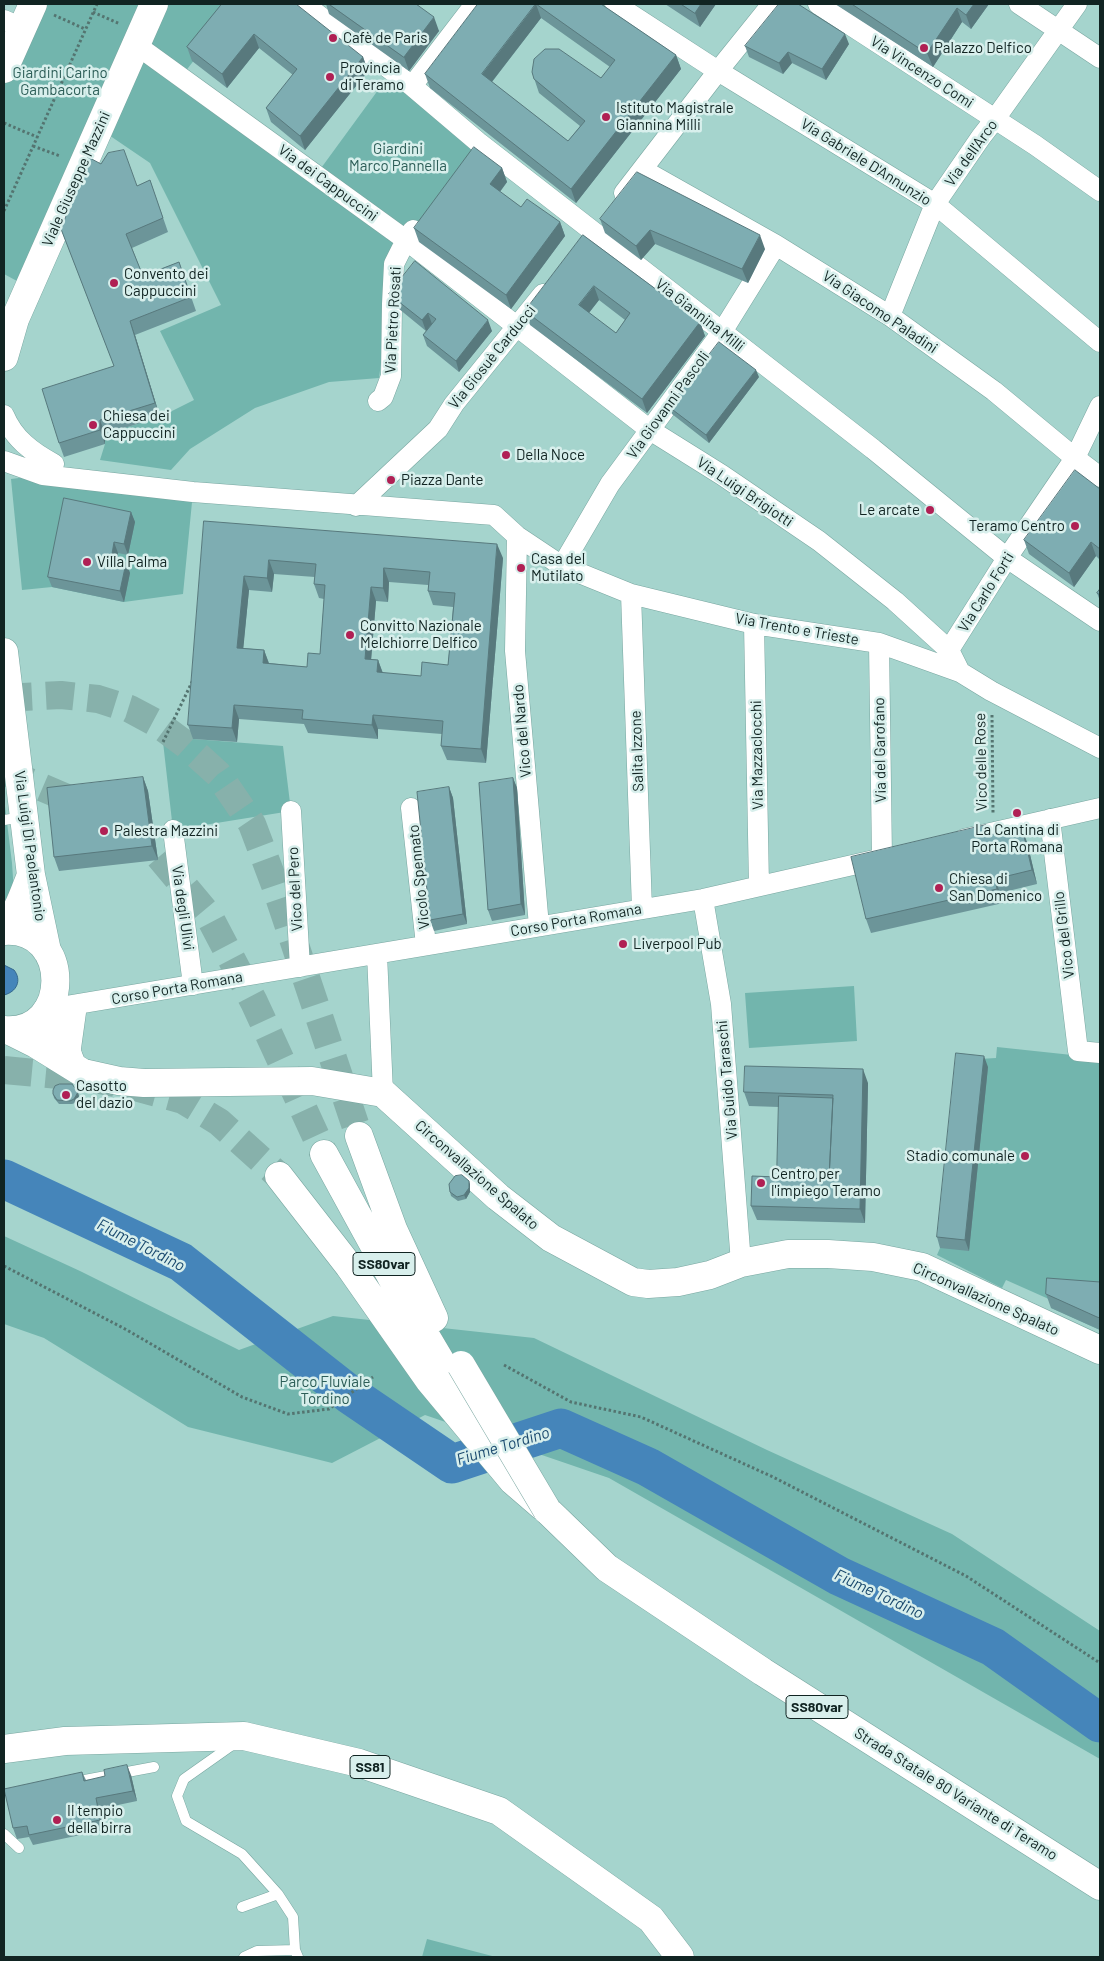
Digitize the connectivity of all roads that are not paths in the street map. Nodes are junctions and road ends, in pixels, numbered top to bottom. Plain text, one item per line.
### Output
1 (154, 4) edge
2 (304, 4) edge
3 (475, 4) edge
4 (615, 4) edge
5 (772, 4) edge
6 (818, 4) edge
7 (1019, 4) edge
8 (1077, 4) edge
9 (324, 10) edge
10 (23, 14) edge
11 (1059, 30) junction
12 (138, 39) junction
13 (1100, 58) edge
14 (4, 69) edge
15 (718, 71) junction
16 (412, 86) junction
17 (996, 119) junction
18 (643, 170) junction
19 (1100, 190) edge
20 (935, 204) junction
21 (422, 217) edge
22 (598, 226) junction
23 (406, 240) junction
24 (776, 245) junction
25 (558, 276) edge
26 (890, 316) junction
27 (516, 327) junction
28 (6, 331) edge
29 (722, 332) junction
30 (1100, 342) edge
31 (378, 401) dead end
32 (1100, 406) edge
33 (4, 415) edge
34 (650, 430) junction
35 (1075, 458) junction
36 (4, 461) edge
37 (54, 464) dead end
38 (1100, 477) edge
39 (356, 506) junction
40 (517, 536) junction
41 (1007, 558) junction
42 (562, 566) junction
43 (631, 594) junction
44 (1100, 622) edge
45 (754, 624) junction
46 (879, 643) junction
47 (949, 650) junction
48 (4, 652) edge
49 (960, 672) junction
50 (1100, 748) edge
51 (411, 808) dead end
52 (1100, 808) edge
53 (291, 811) dead end
54 (14, 819) edge
55 (1050, 820) junction
56 (172, 830) dead end
57 (947, 843) edge
58 (891, 856) joint
59 (31, 875) junction
60 (759, 886) junction
61 (703, 899) junction
62 (642, 909) junction
63 (4, 926) edge
64 (539, 926) junction
65 (4, 931) edge
66 (426, 945) junction
67 (47, 951) junction
68 (377, 954) junction
69 (300, 967) junction
70 (193, 985) junction
71 (77, 1004) junction
72 (48, 1010) junction
73 (7, 1030) edge
74 (1100, 1053) edge
75 (72, 1065) junction
76 (383, 1093) junction
77 (359, 1136) tunnel mouth
78 (324, 1154) tunnel mouth
79 (279, 1176) tunnel mouth
80 (741, 1263) junction
81 (1100, 1350) edge
82 (445, 1372) junction
83 (244, 1736) junction
84 (4, 1748) edge
85 (154, 1767) dead end
86 (60, 1784) edge
87 (4, 1834) edge
88 (19, 1848) dead end
89 (1100, 1886) edge
90 (278, 1894) junction
91 (242, 1907) dead end
92 (296, 1954) edge
93 (244, 1957) edge
94 (680, 1957) edge

1 - 12 main road, Viale Giuseppe Mazzini
2 - 9 street, Via Giannina Milli
3 - 16 street
4 - 15 street, Via Gabriele D'Annunzio
5 - 15 street
6 - 17 street, Via Vincenzo Comi
7 - 11 street
8 - 11 street, Via dell'Arco
9 - 16 street, Via Giannina Milli
10 - 14 main road
11 - 13 street
11 - 17 street, Via dell'Arco
12 - 23 street, Via dei Cappuccini
12 - 28 main road, Viale Giuseppe Mazzini
15 - 18 street
15 - 20 street, Via Gabriele D'Annunzio
16 - 22 street, Via Giannina Milli
17 - 19 street, Via Vincenzo Comi
17 - 20 street, Via dell'Arco
18 - 22 street
18 - 24 street, Via Giacomo Paladini
20 - 26 street, Via dell'Arco
20 - 30 street, Via Gabriele D'Annunzio
21 - 23 street, Via Pietro Rosati
22 - 29 street, Via Giannina Milli
23 - 27 street, Via dei Cappuccini
23 - 31 street, Via Pietro Rosati
24 - 26 street, Via Giacomo Paladini
24 - 29 street, Via Giovanni Pascoli
25 - 27 street, Via Giosuè Carducci
26 - 35 street, Via Giacomo Paladini
27 - 34 street, Via Luigi Brigiotti
27 - 39 street, Via Giosuè Carducci
29 - 34 street, Via Giovanni Pascoli
29 - 41 street, Via Giannina Milli
32 - 35 street, Via Carlo Forti
33 - 37 street
34 - 42 street, Via Giovanni Pascoli
34 - 47 street, Via Luigi Brigiotti
35 - 38 street, Via Giacomo Paladini
35 - 41 street, Via Carlo Forti
36 - 39 street
39 - 40 street, Via Trento e Trieste
40 - 42 street, Via Trento e Trieste
40 - 64 street, Vico del Nardo
41 - 44 street, Via Giannina Milli
41 - 47 street, Via Carlo Forti
42 - 43 street, Via Trento e Trieste
43 - 45 street, Via Trento e Trieste
43 - 62 street, Salita Izzone
45 - 46 street, Via Trento e Trieste
45 - 60 street, Via Mazzaclocchi
46 - 49 street, Via Trento e Trieste
46 - 58 street, Via del Garofano
47 - 49 street, Via Luigi Brigiotti
48 - 54 main road, Via Luigi Di Paolantonio
49 - 50 street, Via Trento e Trieste
51 - 66 street, Vicolo Spennato
52 - 55 street
53 - 69 street, Vico del Pero
54 - 59 main road, Via Luigi Di Paolantonio
55 - 57 street
55 - 74 street, Vico del Grillo
56 - 70 street, Via degli Ulivi
58 - 60 street, Corso Porta Romana
59 - 63 main road
59 - 67 main road, Via Luigi Di Paolantonio
60 - 61 street, Corso Porta Romana
61 - 62 street, Corso Porta Romana
61 - 80 street, Via Guido Taraschi
62 - 64 street, Corso Porta Romana
64 - 66 street, Corso Porta Romana
65 - 67 main road
66 - 68 street, Corso Porta Romana
67 - 72 main road, Via Luigi Di Paolantonio
68 - 69 street, Corso Porta Romana
68 - 76 street
69 - 70 street, Corso Porta Romana
70 - 71 street, Corso Porta Romana
71 - 72 street, Corso Porta Romana
71 - 75 street
72 - 73 main road
72 - 75 main road
73 - 75 main road
75 - 76 main road
76 - 80 main road, Circonvallazione Spalato
77 - 82 main road
78 - 82 main road, SS80var
79 - 82 main road
80 - 81 main road, Circonvallazione Spalato
82 - 89 main road, Strada Statale 80 Variante di Teramo / SS80var, bridge
83 - 84 main road, SS81
83 - 90 lane
83 - 94 main road, SS81
85 - 86 lane
87 - 88 lane
90 - 91 lane
90 - 92 lane
92 - 93 lane

